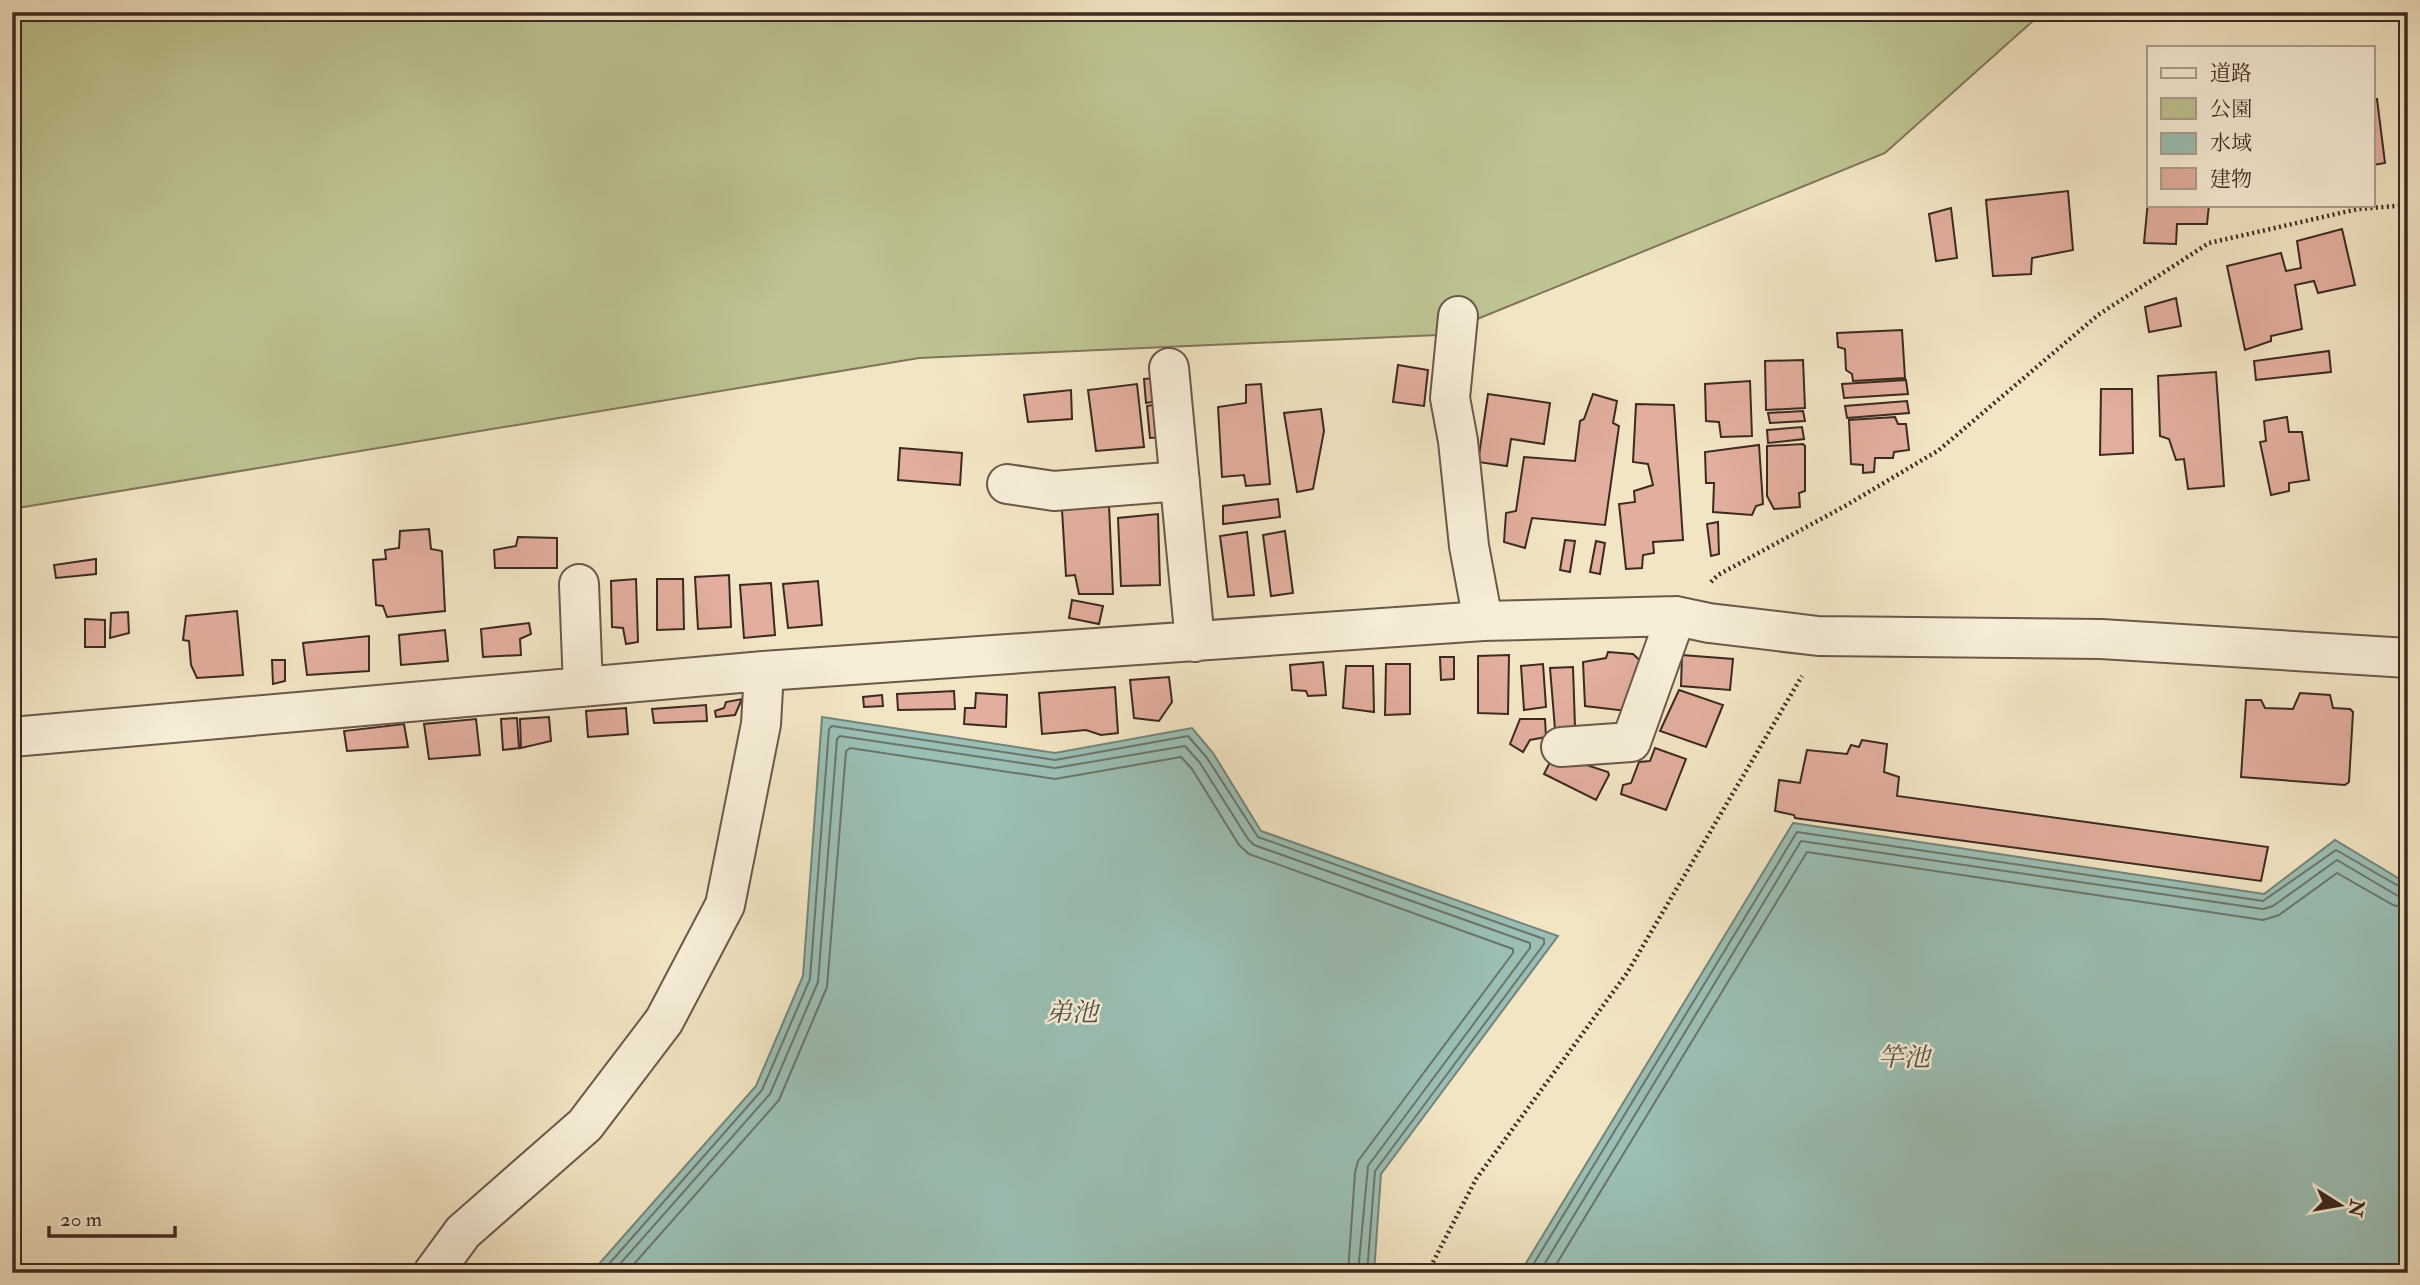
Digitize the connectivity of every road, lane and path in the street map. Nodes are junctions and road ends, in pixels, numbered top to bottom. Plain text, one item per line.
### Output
1 (2408, 205) edge
2 (1458, 316) dead end
3 (1169, 368) dead end
4 (1180, 481) junction
5 (1007, 484) dead end
6 (579, 584) dead end
7 (1676, 616) junction
8 (1483, 621) junction
9 (1818, 636) junction
10 (1195, 642) junction
11 (2408, 658) edge
12 (764, 671) junction
13 (583, 687) junction
14 (12, 737) edge
15 (1561, 747) dead end
16 (433, 1273) edge
17 (1432, 1273) edge

1 - 7 path
2 - 8 street
3 - 4 street
4 - 5 street
4 - 10 street
6 - 13 street
7 - 8 street
7 - 9 street
7 - 15 street
8 - 10 street
9 - 11 street
9 - 17 path
10 - 12 street
12 - 13 street
12 - 16 street
13 - 14 street

